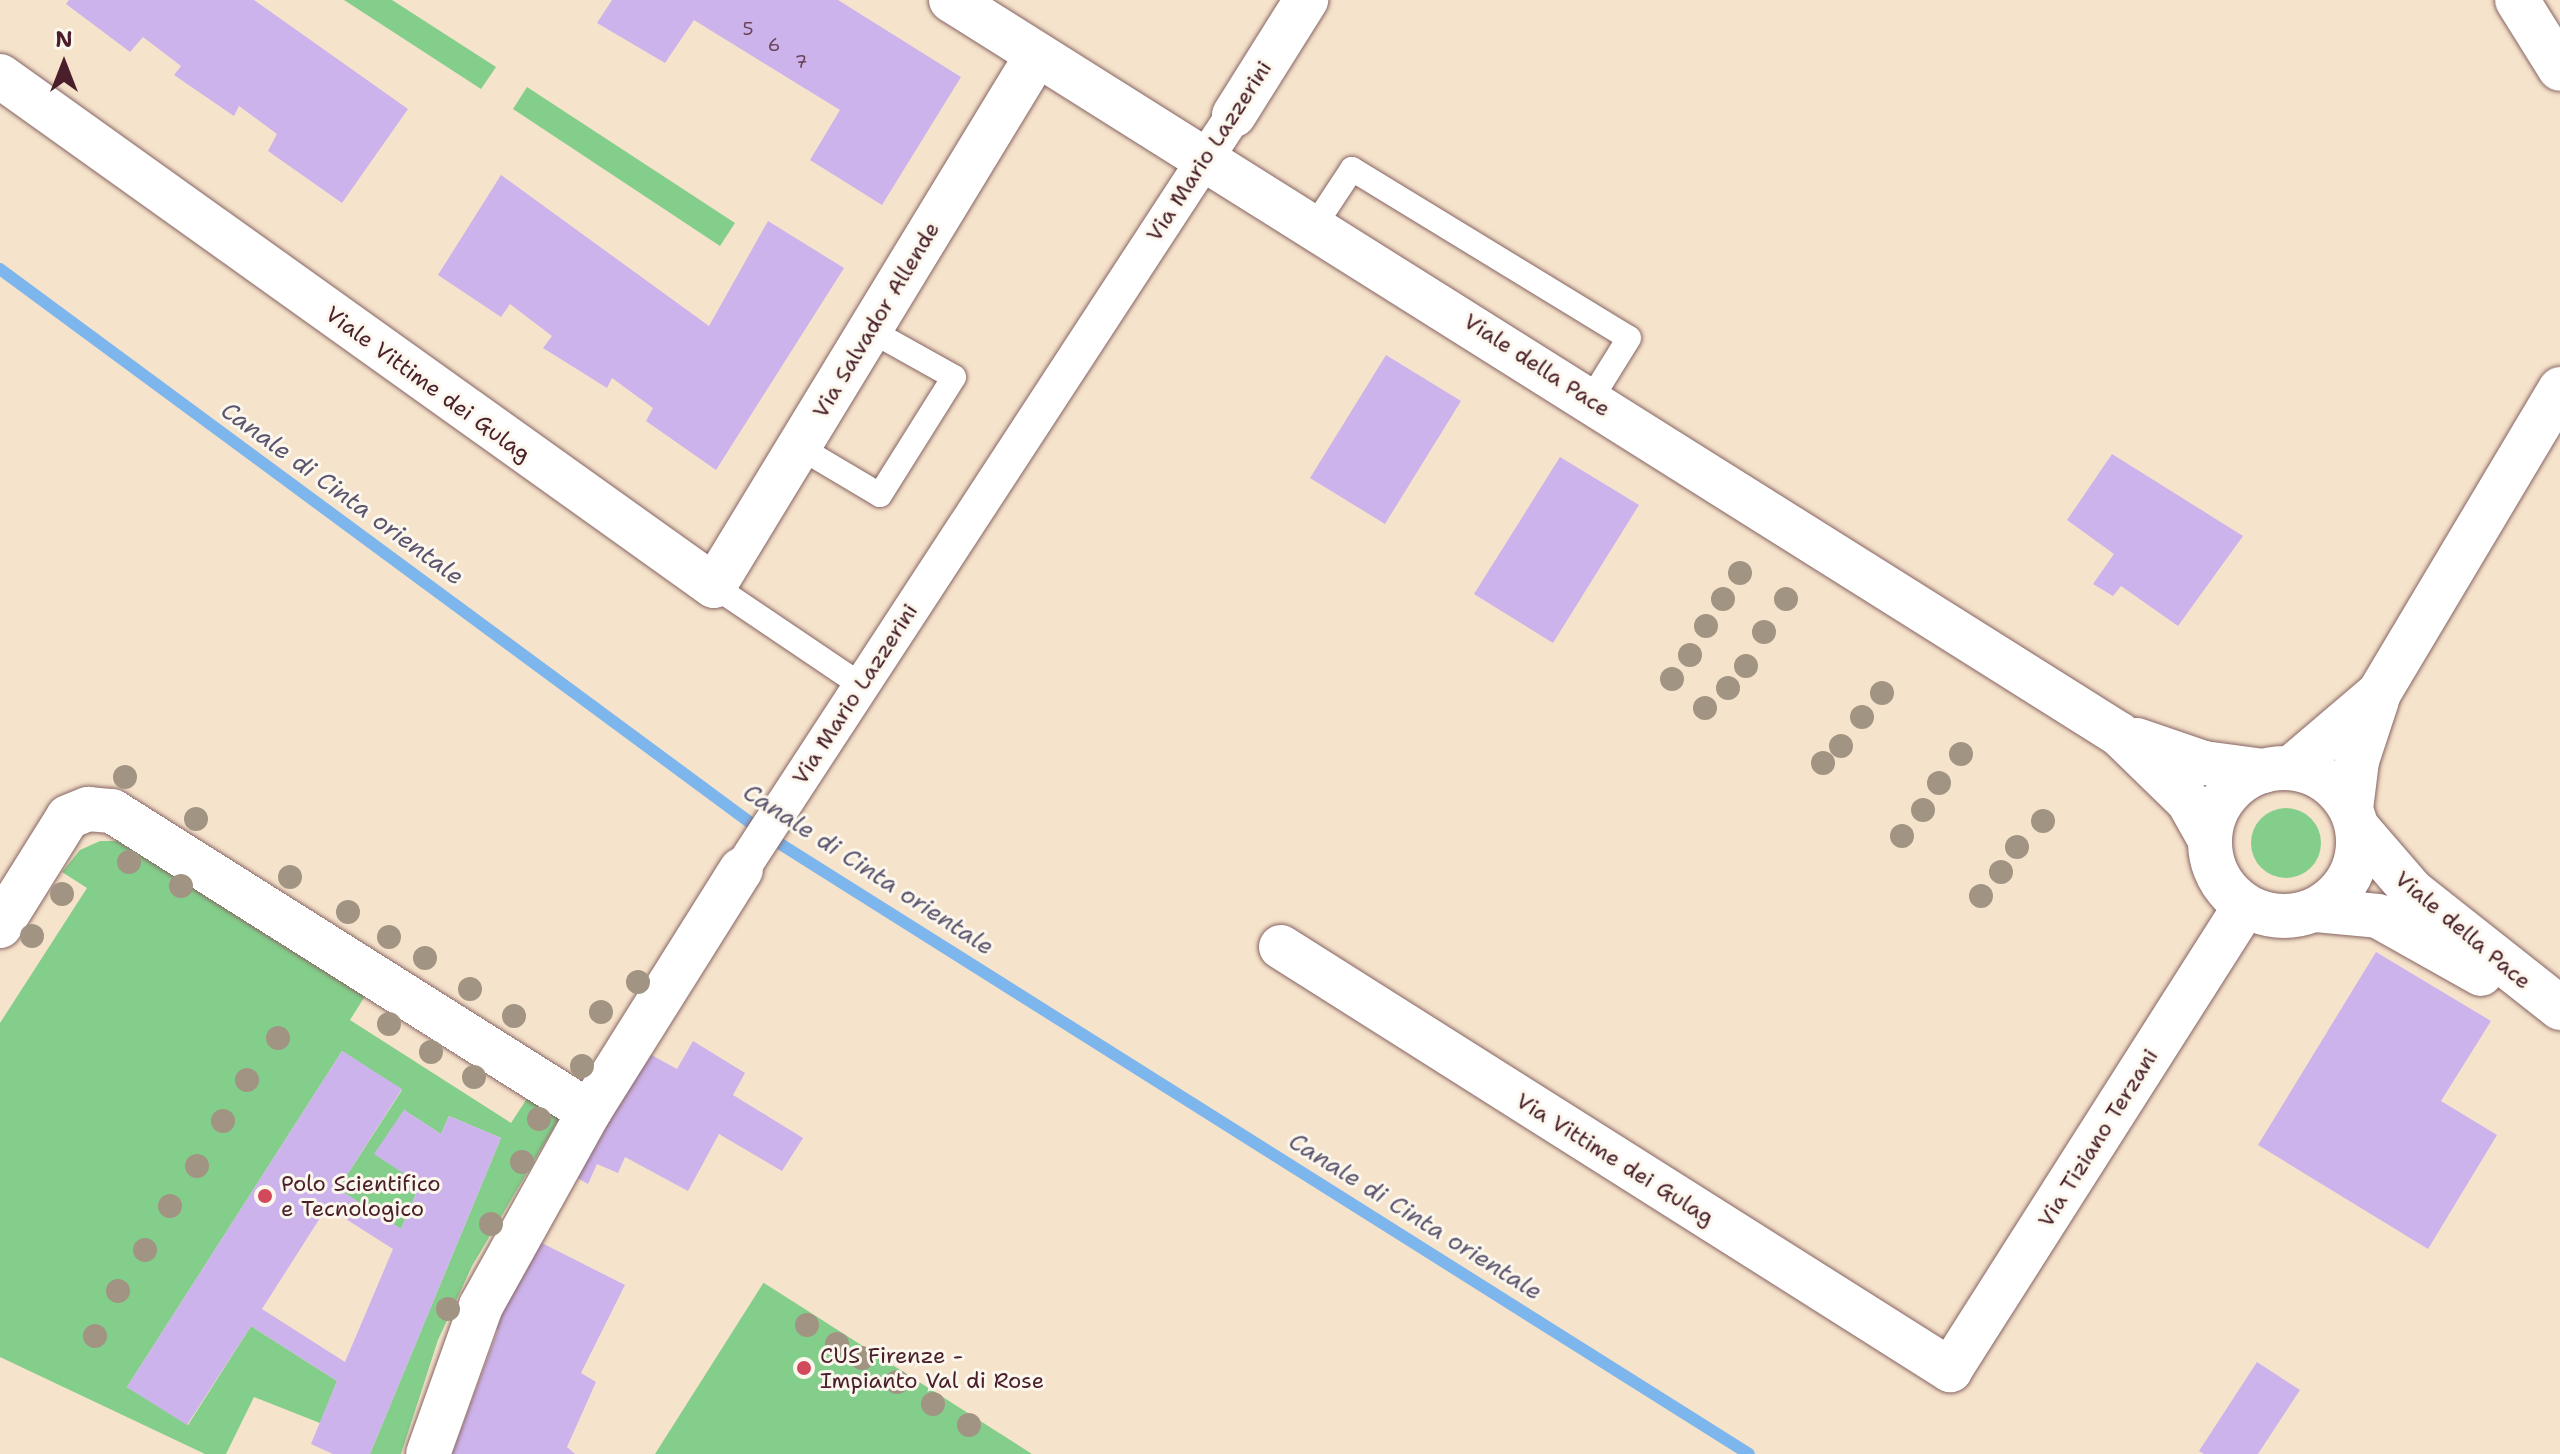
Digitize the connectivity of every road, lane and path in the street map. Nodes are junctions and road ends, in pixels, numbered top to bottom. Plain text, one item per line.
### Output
1 (951, 0) edge
2 (1306, 0) edge
3 (2517, 0) edge
4 (1037, 55) junction
5 (2560, 69) edge
6 (0, 76) edge
7 (1234, 115) joint
8 (1207, 157) junction
9 (1315, 225) junction
10 (870, 330) junction
11 (2560, 389) edge
12 (1591, 399) junction
13 (799, 447) junction
14 (2560, 449) edge
15 (2476, 534) junction
16 (697, 575) junction
17 (861, 685) junction
18 (2379, 693) junction
19 (2119, 734) junction
20 (2277, 770) junction
21 (2354, 818) junction
22 (2210, 840) junction
23 (741, 870) joint
24 (2245, 906) junction
25 (2316, 910) junction
26 (0, 926) edge
27 (1281, 947) dead end
28 (2550, 1001) edge
29 (589, 1112) junction
30 (1950, 1370) joint
31 (428, 1454) edge

1 - 4 street, Viale della Pace
2 - 7 street, Via Mario Lazzerini
3 - 5 street
4 - 8 street, Viale della Pace
4 - 10 street, Via Salvador Allende
6 - 16 street, Viale Vittime dei Gulag
7 - 8 street, Via Mario Lazzerini
8 - 9 street, Viale della Pace
8 - 17 street, Via Mario Lazzerini
9 - 12 street, Viale della Pace
9 - 12 lane
10 - 13 street, Via Salvador Allende
10 - 13 lane
11 - 15 street
12 - 19 street, Viale della Pace
13 - 16 street, Via Salvador Allende
14 - 15 street
15 - 18 street
16 - 17 lane, Viale Vittime dei Gulag
17 - 23 street, Via Mario Lazzerini
18 - 20 street
18 - 21 street
19 - 20 street, Viale della Pace
19 - 22 street, Viale della Pace
20 - 21 street
20 - 22 street
21 - 25 street
21 - 28 street, Viale della Pace
22 - 24 street
23 - 29 street, Via Mario Lazzerini
24 - 25 street
24 - 30 street, Via Tiziano Terzani
25 - 28 street, Viale della Pace
26 - 29 street
27 - 30 street, Via Vittime dei Gulag
29 - 31 street, Via Mario Lazzerini

